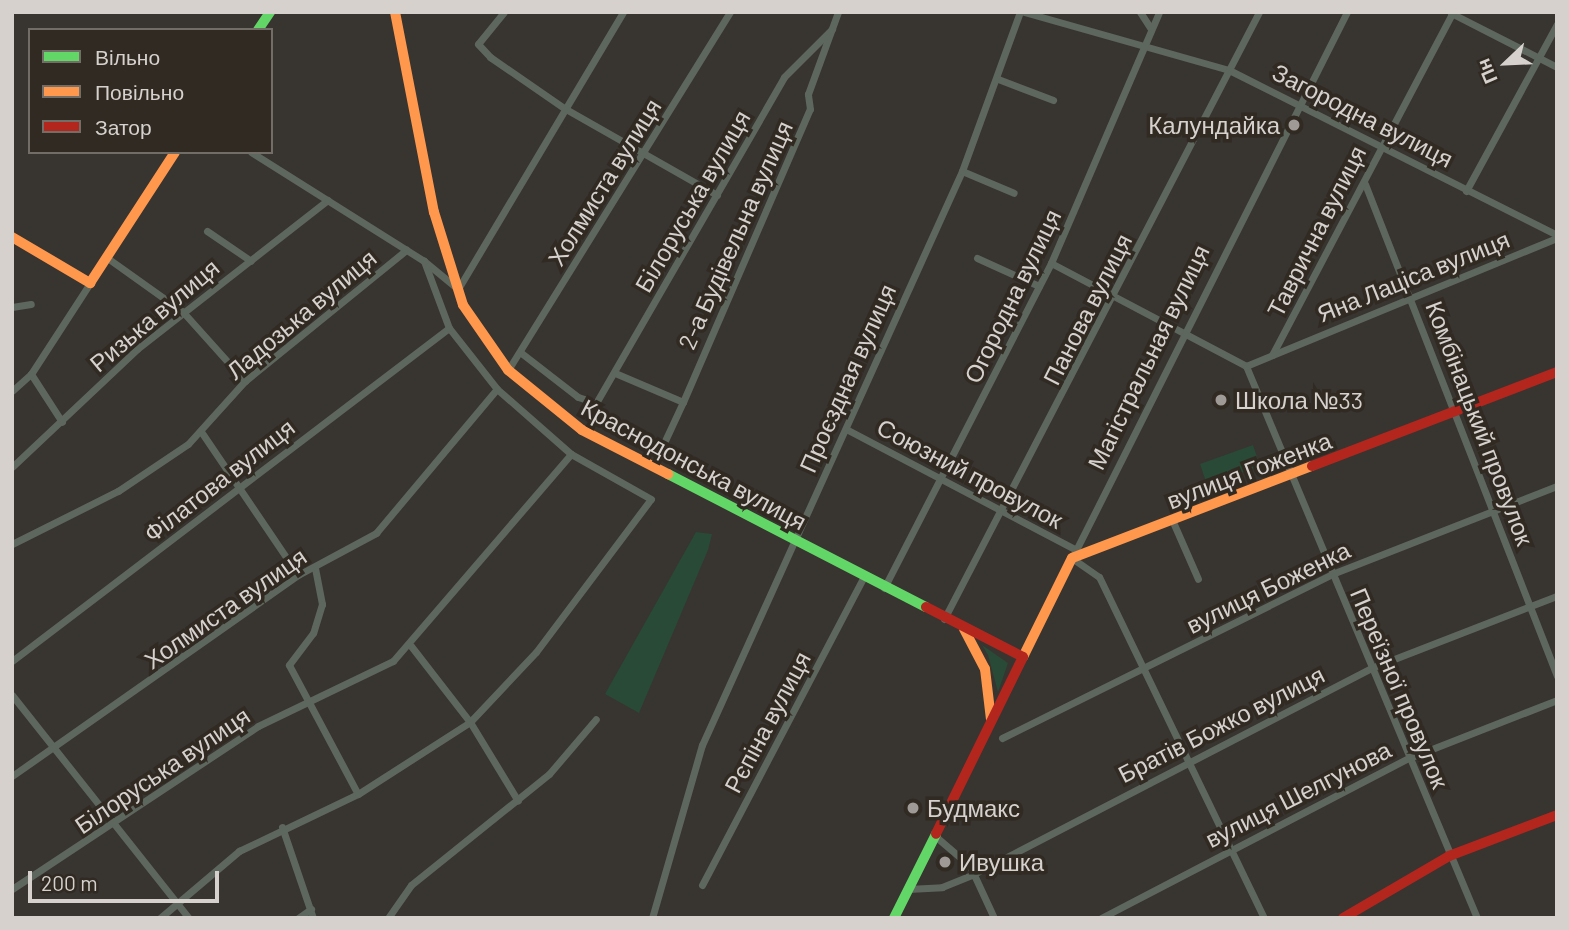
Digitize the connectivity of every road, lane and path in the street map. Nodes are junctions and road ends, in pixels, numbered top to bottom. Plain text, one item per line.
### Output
1 (270, 12) edge
2 (395, 12) edge
3 (504, 12) edge
4 (623, 12) edge
5 (730, 12) edge
6 (838, 12) edge
7 (1022, 12) edge
8 (1140, 12) edge
9 (1159, 12) edge
10 (1259, 12) edge
11 (1346, 12) edge
12 (1452, 13) edge
13 (1557, 24) edge
14 (259, 28) edge
15 (832, 29) junction
16 (1151, 29) junction
17 (1145, 44) junction
18 (1540, 59) junction
19 (1557, 67) edge
20 (1229, 70) junction
21 (998, 79) junction
22 (1053, 100) dead end
23 (1300, 103) junction
24 (564, 108) junction
25 (1382, 144) junction
26 (173, 154) edge
27 (254, 154) edge
28 (646, 154) junction
29 (962, 171) junction
30 (1364, 184) junction
31 (1466, 191) junction
32 (1014, 193) dead end
33 (717, 195) junction
34 (328, 200) junction
35 (207, 231) dead end
36 (12, 237) edge
37 (1557, 237) edge
38 (406, 250) junction
39 (106, 257) junction
40 (977, 258) dead end
41 (251, 261) junction
42 (424, 261) junction
43 (1051, 263) junction
44 (90, 283) junction
45 (1039, 286) junction
46 (458, 289) junction
47 (1114, 298) junction
48 (1411, 298) junction
49 (31, 304) dead end
50 (12, 307) edge
51 (183, 312) junction
52 (449, 328) junction
53 (1182, 333) junction
54 (520, 352) junction
55 (1272, 355) junction
56 (1245, 366) junction
57 (508, 370) junction
58 (1557, 372) edge
59 (615, 373) junction
60 (31, 374) junction
61 (246, 381) junction
62 (497, 389) junction
63 (12, 391) edge
64 (683, 402) junction
65 (1454, 414) junction
66 (62, 422) junction
67 (846, 429) junction
68 (202, 433) junction
69 (663, 445) dead end
70 (571, 454) junction
71 (12, 467) edge
72 (1292, 476) junction
73 (945, 480) junction
74 (241, 484) junction
75 (1557, 486) edge
76 (1495, 511) junction
77 (1002, 514) junction
78 (1173, 522) junction
79 (793, 541) junction
80 (12, 544) edge
81 (1074, 554) junction
82 (314, 568) junction
83 (1332, 574) junction
84 (299, 575) junction
85 (864, 576) junction
86 (1198, 579) dead end
87 (884, 588) junction
88 (1557, 596) edge
89 (1528, 606) junction
90 (943, 620) junction
91 (964, 629) junction
92 (411, 646) junction
93 (1023, 657) junction
94 (12, 661) edge
95 (1371, 668) junction
96 (1143, 671) junction
97 (1557, 676) edge
98 (12, 695) edge
99 (1557, 700) edge
100 (309, 704) junction
101 (596, 719) dead end
102 (991, 721) junction
103 (470, 722) junction
104 (1002, 738) dead end
105 (55, 748) junction
106 (1409, 758) junction
107 (1184, 761) junction
108 (12, 776) edge
109 (358, 794) junction
110 (518, 801) junction
111 (1557, 816) edge
112 (114, 826) junction
113 (282, 827) junction
114 (935, 836) junction
115 (1232, 849) junction
116 (1449, 856) junction
117 (972, 875) junction
118 (702, 886) dead end
119 (12, 889) edge
120 (908, 889) junction
121 (179, 905) junction
122 (311, 909) junction
123 (160, 918) edge
124 (189, 918) edge
125 (298, 918) edge
126 (313, 918) edge
127 (388, 918) edge
128 (652, 918) edge
129 (894, 918) edge
130 (994, 918) edge
131 (1101, 918) edge
132 (1264, 918) edge
133 (1343, 918) edge
134 (1477, 918) edge

1 - 14 main road
2 - 46 main road, Краснодонська вулиця
3 - 24 street
4 - 24 street
5 - 28 street, Холмиста вулиця
6 - 15 street, 2-а Будівельна вулиця
7 - 17 street, Загородна вулиця
7 - 21 street, Проєздная вулиця
8 - 16 street
9 - 16 street, Огородна вулиця
10 - 20 street, Панова вулиця
11 - 23 street, Магістральная вулиця
12 - 18 street
12 - 25 street, Таврична вулиця
13 - 18 street
15 - 33 street, Білоруська вулиця
15 - 64 street, 2-а Будівельна вулиця
16 - 17 street, Огородна вулиця
17 - 20 street, Загородна вулиця
17 - 43 street, Огородна вулиця
18 - 19 street
18 - 31 street
20 - 23 street, Загородна вулиця
20 - 47 street, Панова вулиця
21 - 22 street
21 - 29 street, Проєздная вулиця
23 - 25 street, Загородна вулиця
23 - 53 street, Магістральная вулиця
24 - 28 street
24 - 46 street
25 - 30 street, Таврична вулиця
25 - 31 street, Загородна вулиця
26 - 39 main road
27 - 34 street
28 - 33 street
28 - 54 street, Холмиста вулиця
29 - 32 street
29 - 67 street, Проєздная вулиця
30 - 48 street, Комбінацький провулок
30 - 55 street, Таврична вулиця
31 - 37 street, Загородна вулиця
33 - 59 street, Білоруська вулиця
34 - 38 street
34 - 41 street, Ризька вулиця
35 - 41 street
36 - 44 main road
37 - 48 street, Яна Лаціса вулиця
38 - 42 street
38 - 61 street, Ладозька вулиця
39 - 44 main road
39 - 51 street
40 - 45 street
41 - 51 street, Ризька вулиця
42 - 46 street
42 - 52 street
43 - 45 street, Огородна вулиця
43 - 47 street
44 - 60 street
45 - 73 street, Огородна вулиця
46 - 57 main road, Краснодонська вулиця
47 - 53 street
47 - 77 street, Панова вулиця
48 - 55 street, Яна Лаціса вулиця
48 - 65 street, Комбінацький провулок
49 - 50 street
51 - 61 street
51 - 66 street, Ризька вулиця
52 - 62 street
52 - 74 street, Філатова вулиця
53 - 56 street
53 - 81 street, Магістральная вулиця
54 - 57 street, Холмиста вулиця
54 - 59 street, Білоруська вулиця
55 - 56 street, Яна Лаціса вулиця
56 - 72 street, Переїзної провулок
57 - 79 main road, Краснодонська вулиця
58 - 65 main road, вулиця Гоженка
59 - 64 street
60 - 63 street
60 - 66 street
61 - 68 street, Ладозька вулиця
62 - 70 street
62 - 82 street, Холмиста вулиця
64 - 69 street, 2-а Будівельна вулиця
65 - 72 main road, вулиця Гоженка
65 - 76 street, Комбінацький провулок
66 - 71 street, Ризька вулиця
67 - 73 street, Союзний провулок
67 - 79 street, Проєздная вулиця
68 - 74 street
68 - 80 street, Ладозька вулиця
70 - 92 street, Білоруська вулиця
70 - 103 street
72 - 78 main road, вулиця Гоженка
72 - 83 street, Переїзної провулок
73 - 77 street, Союзний провулок
73 - 87 street, Огородна вулиця
74 - 84 street
74 - 94 street, Філатова вулиця
75 - 76 street, вулиця Боженка
76 - 83 street, вулиця Боженка
76 - 89 street, Комбінацький провулок
77 - 81 street, Союзний провулок
77 - 90 street, Панова вулиця
78 - 81 main road, вулиця Гоженка
78 - 86 street
79 - 85 main road, Краснодонська вулиця
79 - 128 street, Проєздная вулиця
81 - 93 main road, Магістральная вулиця
81 - 96 street, Союзний провулок
82 - 84 street, Холмиста вулиця
82 - 100 street
83 - 95 street, Переїзної провулок
83 - 96 street, вулиця Боженка
84 - 105 street, Холмиста вулиця
85 - 87 main road, Краснодонська вулиця
85 - 118 street, Рєпіна вулиця
87 - 90 main road, Краснодонська вулиця
88 - 89 street, Братів Божко вулиця
89 - 95 street, Братів Божко вулиця
89 - 97 street, Комбінацький провулок
90 - 91 main road, Краснодонська вулиця
91 - 93 main road, Краснодонська вулиця
91 - 102 main road
92 - 100 street, Білоруська вулиця
92 - 103 street
93 - 102 main road, Магістральная вулиця
95 - 106 street, Переїзної провулок
95 - 107 street, Братів Божко вулиця
96 - 104 street, вулиця Боженка
96 - 107 street, Союзний провулок
98 - 105 street
99 - 106 street, вулиця Шелгунова
100 - 109 street
100 - 112 street, Білоруська вулиця
101 - 110 street
102 - 114 main road, Магістральная вулиця
103 - 109 street
103 - 110 street
105 - 108 street, Холмиста вулиця
105 - 112 street
106 - 115 street, вулиця Шелгунова
106 - 116 street, Переїзної провулок
107 - 115 street, Союзний провулок
107 - 117 street, Братів Божко вулиця
109 - 113 street
110 - 127 street
111 - 116 main road
112 - 119 street, Білоруська вулиця
112 - 121 street
113 - 121 street
113 - 122 street
114 - 117 street
114 - 120 main road
115 - 131 street, вулиця Шелгунова
115 - 132 street, Союзний провулок
116 - 133 main road
116 - 134 street, Переїзної провулок
117 - 120 street, Братів Божко вулиця
117 - 130 street
120 - 129 main road
121 - 123 street
121 - 124 street
122 - 125 street
122 - 126 street

